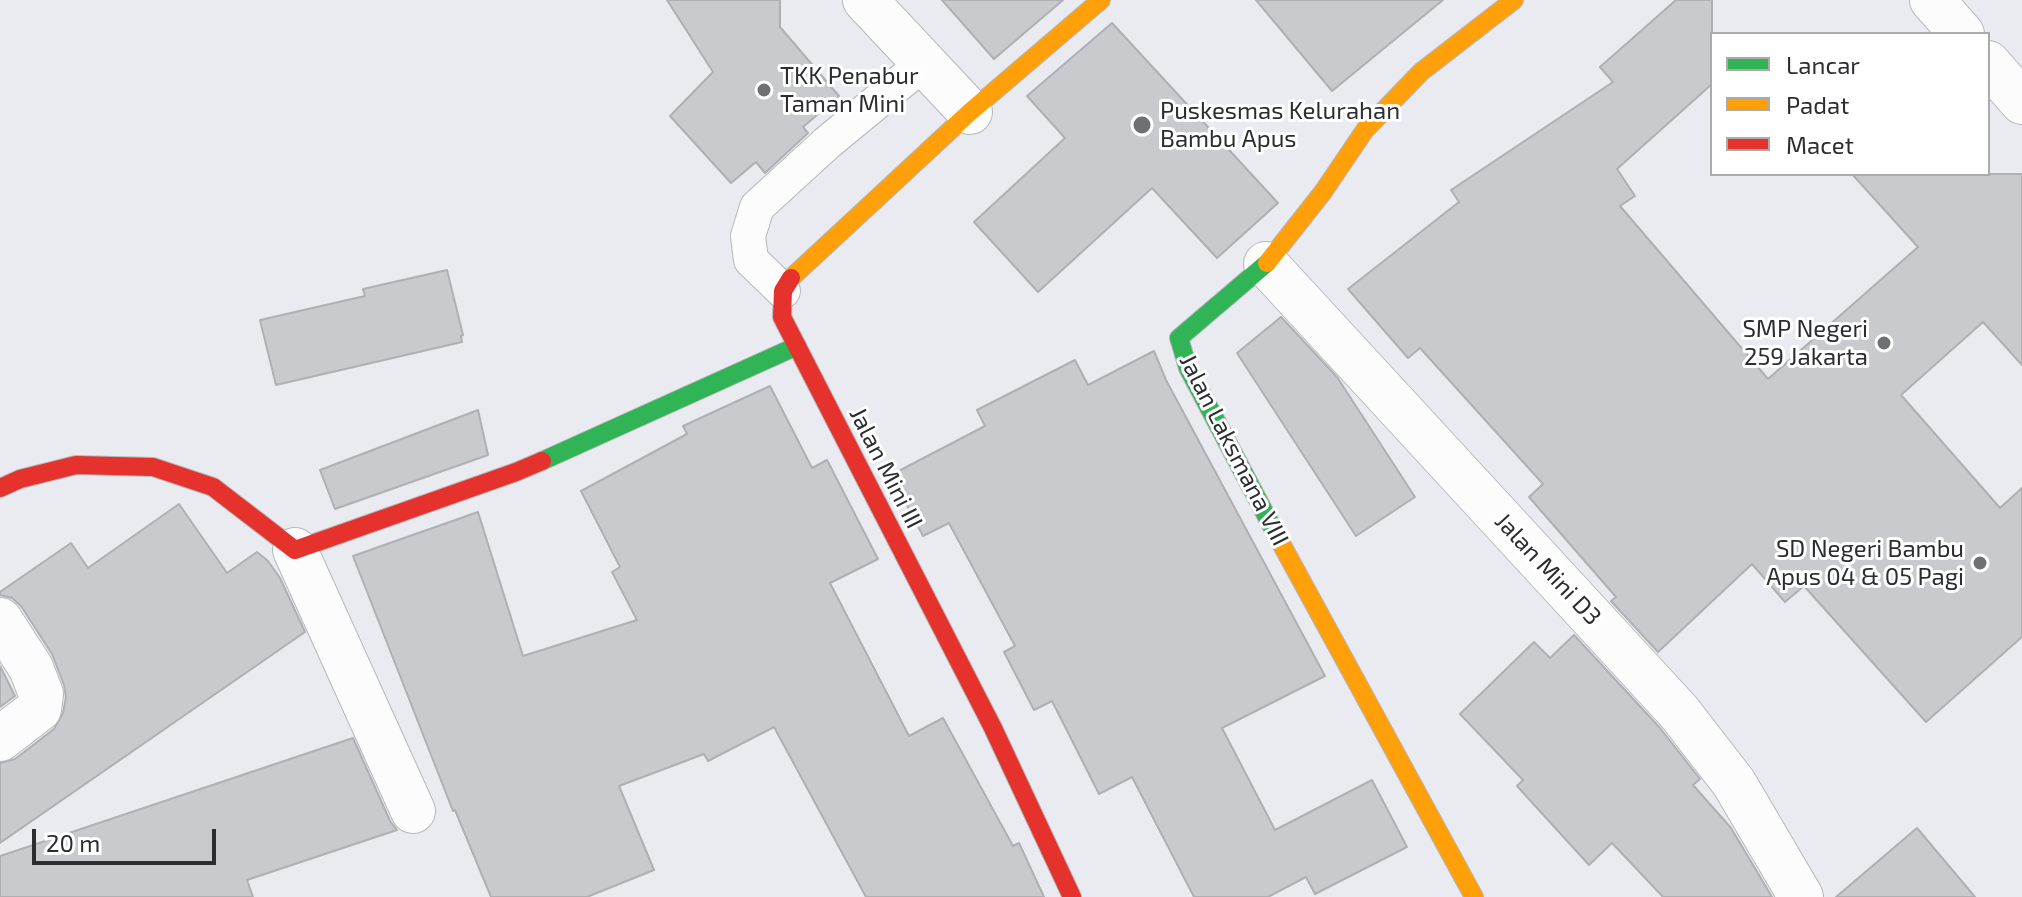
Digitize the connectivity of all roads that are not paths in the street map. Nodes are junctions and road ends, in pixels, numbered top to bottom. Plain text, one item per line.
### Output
1 (865, 0) edge
2 (1101, 0) edge
3 (1514, 0) edge
4 (1932, 0) edge
5 (1960, 32) edge
6 (924, 63) junction
7 (1990, 65) edge
8 (2022, 102) edge
9 (970, 112) junction
10 (1266, 264) junction
11 (783, 291) junction
12 (797, 346) junction
13 (0, 488) edge
14 (295, 550) junction
15 (0, 620) edge
16 (0, 739) edge
17 (413, 811) dead end
18 (1072, 897) edge
19 (1474, 897) edge
20 (1801, 897) edge

1 - 6 street
2 - 9 street
3 - 10 street, Jalan Laksmana VIII
4 - 5 street
6 - 9 street
6 - 11 lane
7 - 8 street
9 - 11 street
10 - 19 street, Jalan Laksmana VIII
10 - 20 street, Jalan Mini D3
11 - 12 street, Jalan Mini III
12 - 14 street
12 - 18 street, Jalan Mini III
13 - 14 street
14 - 17 street
15 - 16 street

